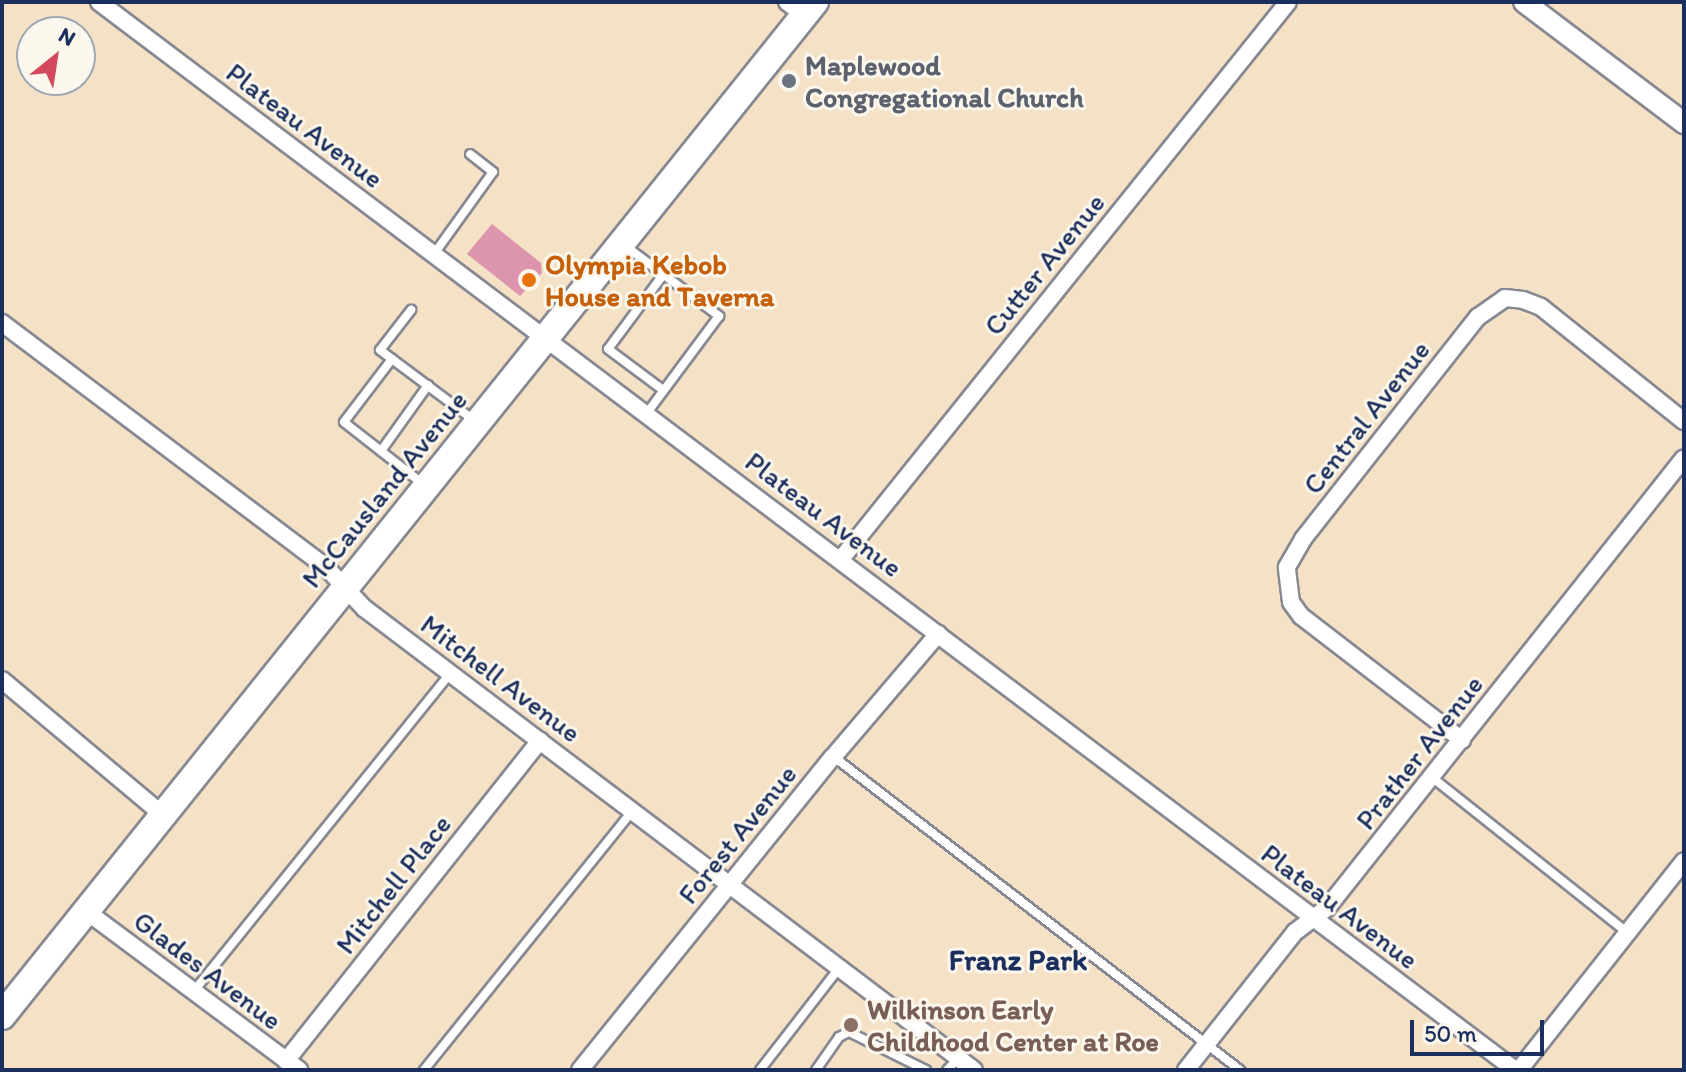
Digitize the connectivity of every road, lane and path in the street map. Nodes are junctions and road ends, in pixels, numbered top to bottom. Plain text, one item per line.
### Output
1 (99, 2) edge
2 (1288, 2) edge
3 (1524, 2) edge
4 (802, 6) edge
5 (1684, 123) edge
6 (470, 154) dead end
7 (623, 244) junction
8 (434, 254) junction
9 (663, 275) junction
10 (411, 310) dead end
11 (2, 323) edge
12 (548, 339) junction
13 (392, 359) junction
14 (428, 385) junction
15 (663, 390) junction
16 (647, 413) junction
17 (1684, 421) edge
18 (479, 424) junction
19 (381, 451) junction
20 (1684, 458) edge
21 (428, 487) junction
22 (841, 559) junction
23 (345, 588) junction
24 (938, 634) junction
25 (451, 673) junction
26 (2, 680) edge
27 (540, 740) junction
28 (1462, 740) junction
29 (833, 757) junction
30 (1433, 778) junction
31 (632, 810) junction
32 (163, 815) junction
33 (1684, 861) edge
34 (729, 885) junction
35 (86, 911) junction
36 (1313, 918) junction
37 (1628, 933) junction
38 (839, 967) junction
39 (194, 992) junction
40 (2, 1016) edge
41 (1206, 1043) junction
42 (906, 1061) junction
43 (953, 1064) edge
44 (293, 1065) edge
45 (424, 1070) edge
46 (580, 1070) edge
47 (760, 1070) edge
48 (816, 1070) edge
49 (898, 1070) edge
50 (926, 1070) edge
51 (974, 1070) edge
52 (1186, 1070) edge
53 (1240, 1070) edge
54 (1517, 1070) edge

1 - 8 street, Plateau Avenue
2 - 22 street, Cutter Avenue
3 - 5 street
4 - 7 main road, McCausland Avenue
6 - 8 lane
7 - 9 lane
7 - 12 main road, McCausland Avenue
8 - 12 street, Plateau Avenue
9 - 15 lane
9 - 15 lane
10 - 13 lane
11 - 23 street, Mitchell Avenue
12 - 16 street, Plateau Avenue
12 - 18 main road, McCausland Avenue
13 - 14 lane
13 - 19 lane
14 - 18 lane
14 - 19 lane
15 - 16 lane
16 - 22 street, Plateau Avenue
17 - 28 street, Central Avenue
18 - 21 main road, McCausland Avenue
19 - 21 lane
20 - 28 street, Prather Avenue
21 - 23 main road, McCausland Avenue
22 - 24 street, Plateau Avenue
23 - 25 street, Mitchell Avenue
23 - 32 main road, McCausland Avenue
24 - 29 street, Forest Avenue
24 - 36 street, Plateau Avenue
25 - 27 street, Mitchell Avenue
25 - 39 lane
26 - 32 street
27 - 31 street, Mitchell Avenue
27 - 44 street, Mitchell Place
28 - 30 street, Prather Avenue
29 - 34 street, Forest Avenue
29 - 41 lane
30 - 36 street, Prather Avenue
30 - 37 lane
31 - 34 street, Mitchell Avenue
31 - 45 lane
32 - 35 main road, McCausland Avenue
33 - 37 street
34 - 38 street, Mitchell Avenue
34 - 46 street, Forest Avenue
35 - 39 street, Glades Avenue
35 - 40 main road, McCausland Avenue
36 - 41 street, Prather Avenue
36 - 54 street, Plateau Avenue
37 - 54 street
38 - 43 street, Mitchell Avenue
38 - 47 lane
39 - 44 street, Glades Avenue
41 - 52 street, Prather Avenue
41 - 53 lane
42 - 48 lane
42 - 49 lane
42 - 50 lane
43 - 51 street, Mitchell Avenue

